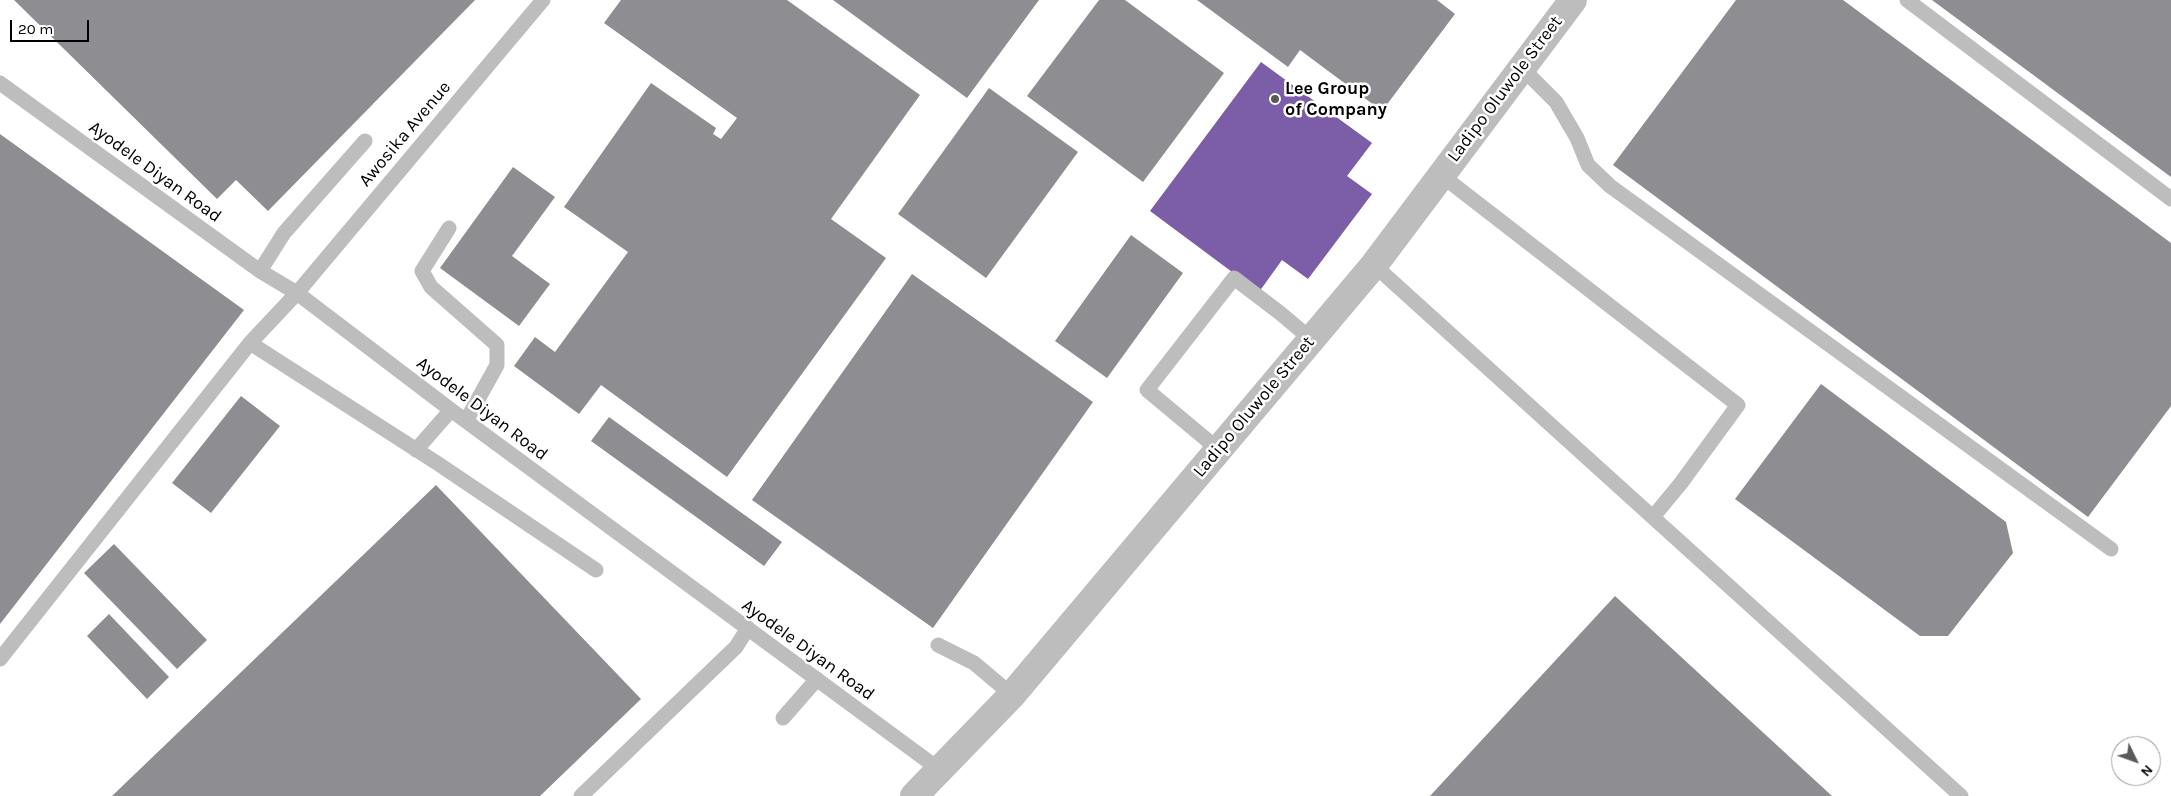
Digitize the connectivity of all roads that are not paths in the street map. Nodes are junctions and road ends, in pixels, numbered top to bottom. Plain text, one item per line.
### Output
1 (543, 0) edge
2 (1573, 0) edge
3 (1907, 0) edge
4 (1522, 68) junction
5 (0, 83) edge
6 (365, 141) dead end
7 (1441, 175) junction
8 (2171, 199) edge
9 (449, 228) dead end
10 (1374, 265) junction
11 (260, 271) junction
12 (297, 293) junction
13 (1311, 340) junction
14 (250, 343) junction
15 (451, 410) junction
16 (466, 421) junction
17 (416, 450) junction
18 (1219, 450) junction
19 (1653, 517) junction
20 (2111, 548) dead end
21 (596, 570) dead end
22 (748, 628) junction
23 (938, 645) dead end
24 (0, 659) edge
25 (817, 679) junction
26 (1012, 695) junction
27 (783, 718) dead end
28 (940, 770) junction
29 (581, 796) edge
30 (914, 796) edge
31 (1961, 796) edge

1 - 12 lane, Awosika Avenue
2 - 4 street, Ladipo Oluwole Street
3 - 8 lane
4 - 7 street, Ladipo Oluwole Street
4 - 20 lane
5 - 11 lane, Ayodele Diyan Road
6 - 11 lane
7 - 10 street, Ladipo Oluwole Street
7 - 19 lane
9 - 16 lane
10 - 13 street, Ladipo Oluwole Street
10 - 19 lane
11 - 12 lane, Ayodele Diyan Road
12 - 14 lane, Awosika Avenue
12 - 15 lane, Ayodele Diyan Road
13 - 18 street, Ladipo Oluwole Street
13 - 18 lane
14 - 17 lane
14 - 24 lane, Awosika Avenue
15 - 16 lane, Ayodele Diyan Road
15 - 17 lane
16 - 22 lane, Ayodele Diyan Road
17 - 21 lane
18 - 26 street, Ladipo Oluwole Street
19 - 31 lane
22 - 25 lane, Ayodele Diyan Road
22 - 29 lane
23 - 26 lane
25 - 27 lane
25 - 28 lane, Ayodele Diyan Road
26 - 28 street, Ladipo Oluwole Street
28 - 30 street, Ladipo Oluwole Street

